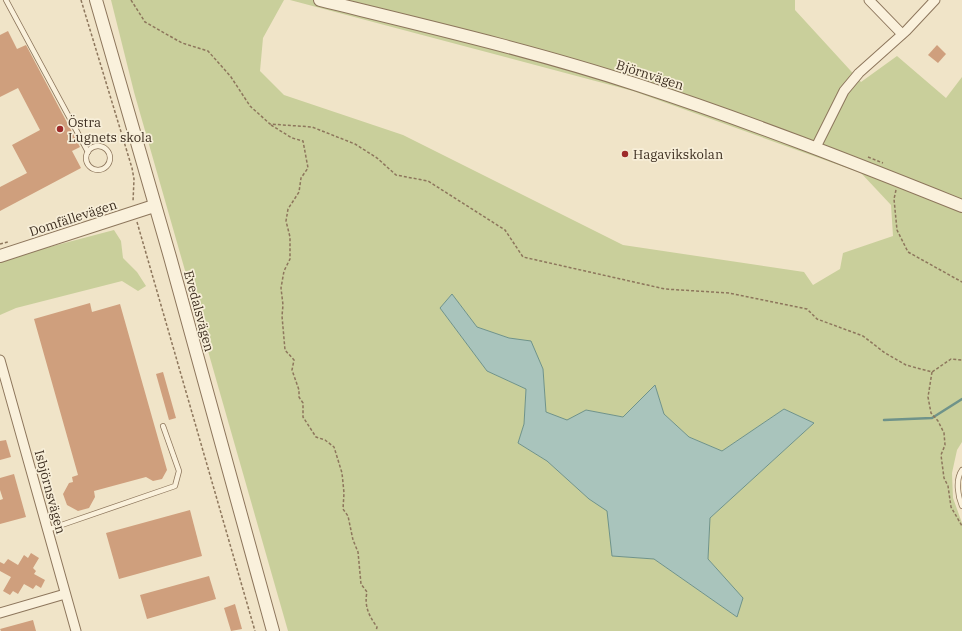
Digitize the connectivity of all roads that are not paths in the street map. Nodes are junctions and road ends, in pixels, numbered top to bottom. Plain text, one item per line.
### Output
1 (6, 0) edge
2 (96, 0) edge
3 (320, 0) edge
4 (869, 0) edge
5 (935, 0) edge
6 (902, 34) junction
7 (816, 148) junction
8 (88, 152) junction
9 (154, 206) junction
10 (962, 206) edge
11 (0, 256) edge
12 (0, 360) edge
13 (163, 426) dead end
14 (962, 470) edge
15 (962, 506) edge
16 (47, 530) junction
17 (65, 594) junction
18 (0, 613) edge
19 (76, 631) edge
20 (273, 631) edge

1 - 8 lane
2 - 9 street, Evedalsvägen
3 - 7 street, Björnvägen
4 - 6 street
5 - 6 street
6 - 7 street
7 - 10 street, Björnvägen
8 - 8 lane
9 - 11 street, Domfällevägen
9 - 20 street, Evedalsvägen
12 - 16 street, Isbjörnsvägen
13 - 16 lane
14 - 15 lane
16 - 17 street, Isbjörnsvägen
17 - 18 street
17 - 19 street, Isbjörnsvägen

